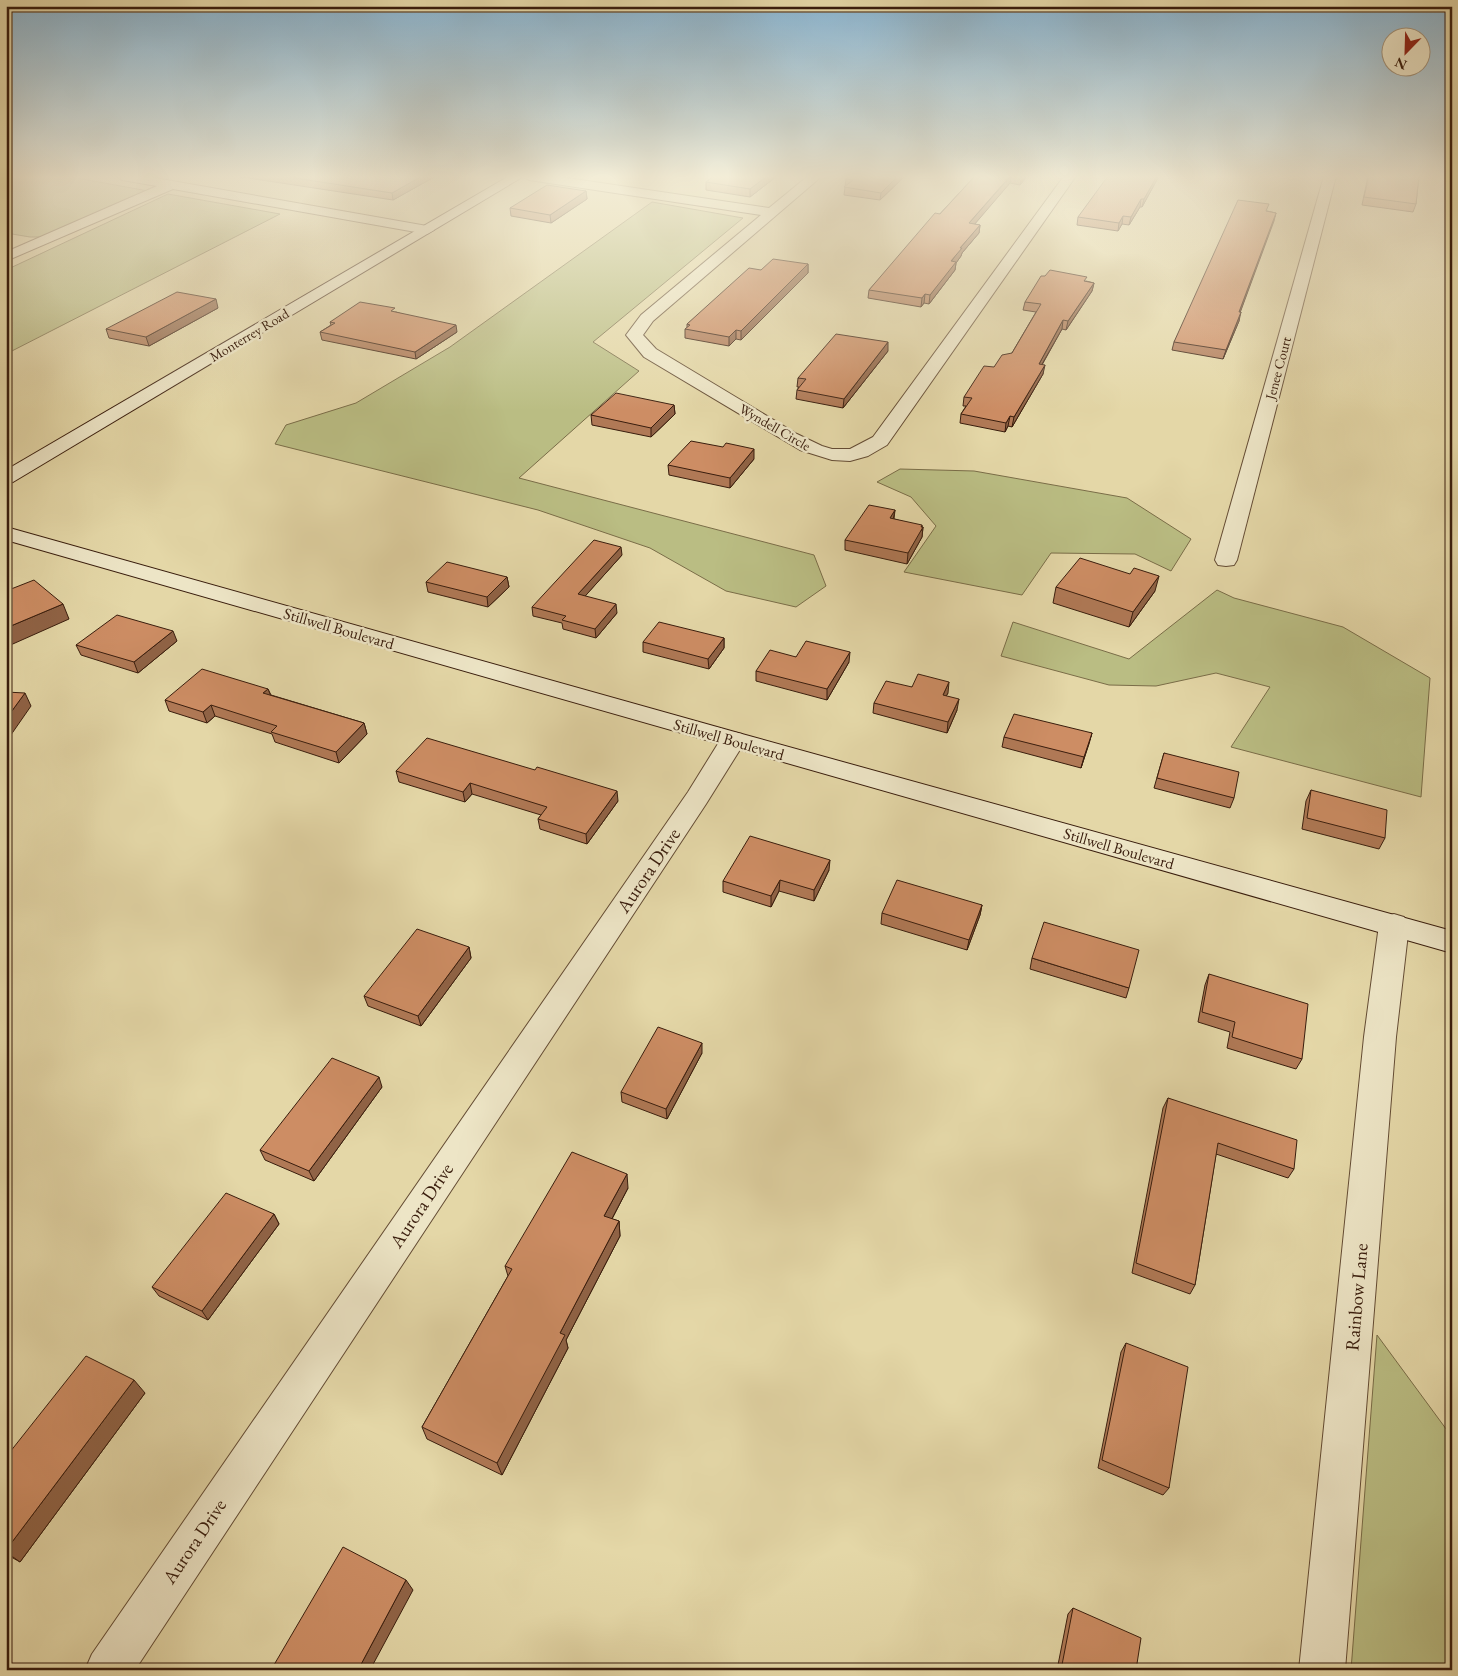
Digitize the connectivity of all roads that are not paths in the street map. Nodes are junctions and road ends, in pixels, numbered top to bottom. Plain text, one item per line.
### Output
1 (386, 254) edge
2 (724, 254) edge
3 (1014, 254) edge
4 (1309, 254) edge
5 (6, 478) edge
6 (6, 533) edge
7 (1226, 560) dead end
8 (733, 740) junction
9 (1394, 925) junction
10 (1452, 942) edge
11 (108, 1670) edge
12 (1322, 1670) edge

1 - 5 street, Monterrey Road
2 - 3 street, Wyndell Circle
4 - 7 street, Jenee Court
6 - 8 street, Stillwell Boulevard
8 - 9 street, Stillwell Boulevard
8 - 11 street, Aurora Drive
9 - 10 street, Stillwell Boulevard
9 - 12 street, Rainbow Lane

